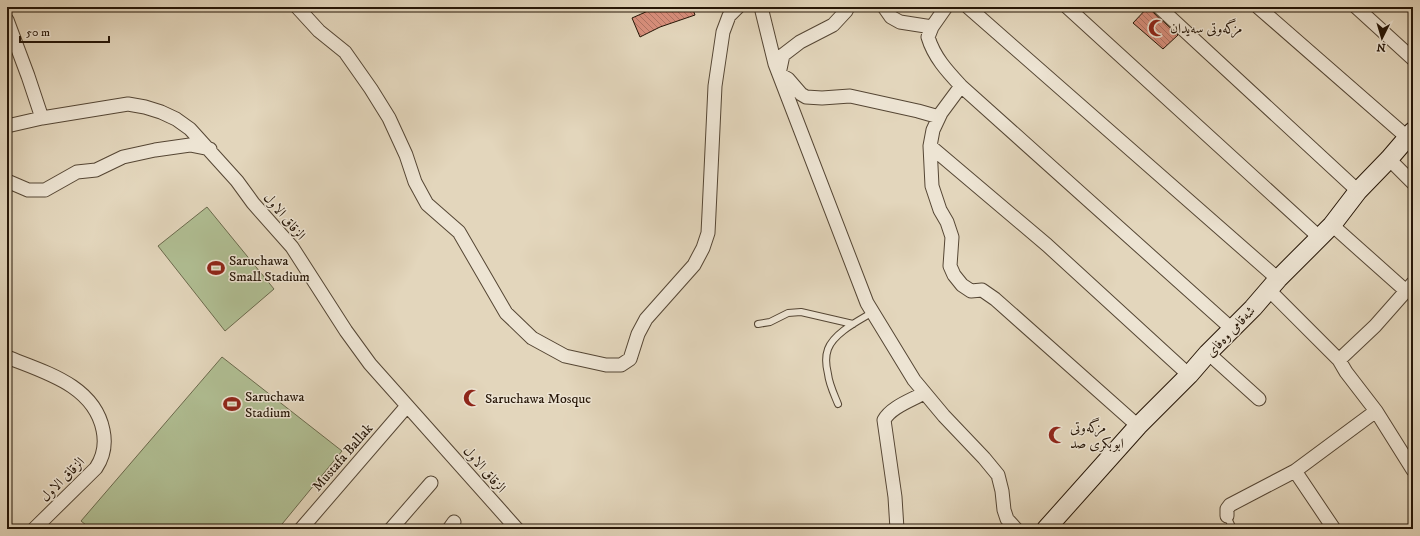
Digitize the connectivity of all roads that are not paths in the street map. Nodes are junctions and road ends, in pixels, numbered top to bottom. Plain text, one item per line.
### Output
1 (297, 7) edge
2 (738, 7) edge
3 (762, 7) edge
4 (848, 7) edge
5 (884, 7) edge
6 (946, 7) edge
7 (968, 7) edge
8 (1067, 7) edge
9 (1159, 7) edge
10 (1258, 7) edge
11 (1356, 7) edge
12 (7, 20) edge
13 (932, 27) junction
14 (1413, 59) edge
15 (779, 74) junction
16 (961, 86) junction
17 (939, 117) junction
18 (42, 118) junction
19 (7, 126) edge
20 (1411, 134) edge
21 (930, 146) junction
22 (210, 149) junction
23 (1389, 159) junction
24 (7, 181) edge
25 (1413, 183) edge
26 (1358, 190) junction
27 (1326, 231) junction
28 (1274, 284) junction
29 (1409, 287) edge
30 (872, 312) junction
31 (758, 324) dead end
32 (853, 324) junction
33 (1232, 329) junction
34 (1208, 353) junction
35 (7, 357) edge
36 (1339, 360) junction
37 (1189, 375) junction
38 (924, 393) junction
39 (1259, 399) dead end
40 (838, 404) dead end
41 (407, 406) junction
42 (1376, 411) junction
43 (1138, 426) junction
44 (1413, 470) edge
45 (1295, 471) junction
46 (431, 483) dead end
47 (1227, 516) joint
48 (307, 527) edge
49 (34, 529) edge
50 (391, 529) edge
51 (517, 529) edge
52 (897, 529) edge
53 (1016, 529) edge
54 (1046, 529) edge
55 (1233, 529) edge
56 (1334, 529) edge

1 - 2 street
3 - 15 street
4 - 15 street
5 - 13 street
6 - 13 street
7 - 28 street
8 - 27 street
9 - 26 street
10 - 20 street
11 - 14 street
12 - 18 street
13 - 16 street
15 - 17 street
15 - 30 street
16 - 17 street
16 - 33 street
17 - 21 street
18 - 19 street, الزقاق الاول
18 - 22 street, الزقاق الاول
20 - 23 street, شەقامی وەفای
21 - 37 street
21 - 43 street
22 - 24 street
22 - 41 street, الزقاق الاول
23 - 25 street
23 - 26 street, شەقامی وەفای
26 - 27 street, شەقامی وەفای
27 - 28 street, شەقامی وەفای
27 - 29 street
28 - 33 street, شەقامی وەفای
28 - 36 street
29 - 36 street
30 - 32 lane
30 - 38 street
31 - 32 lane
32 - 40 lane
33 - 34 street, شەقامی وەفای
34 - 37 street, شەقامی وەفای
34 - 39 street
35 - 49 street, الزقاق الاول
36 - 42 street
37 - 43 street, شەقامی وەفای
38 - 52 street
38 - 53 street
41 - 48 street, Mustafa Ballak
41 - 51 street, الزقاق الاول
42 - 44 street
42 - 45 street
43 - 54 street, شەقامی وەفای
45 - 47 street
45 - 56 street
46 - 50 street
47 - 55 lane

